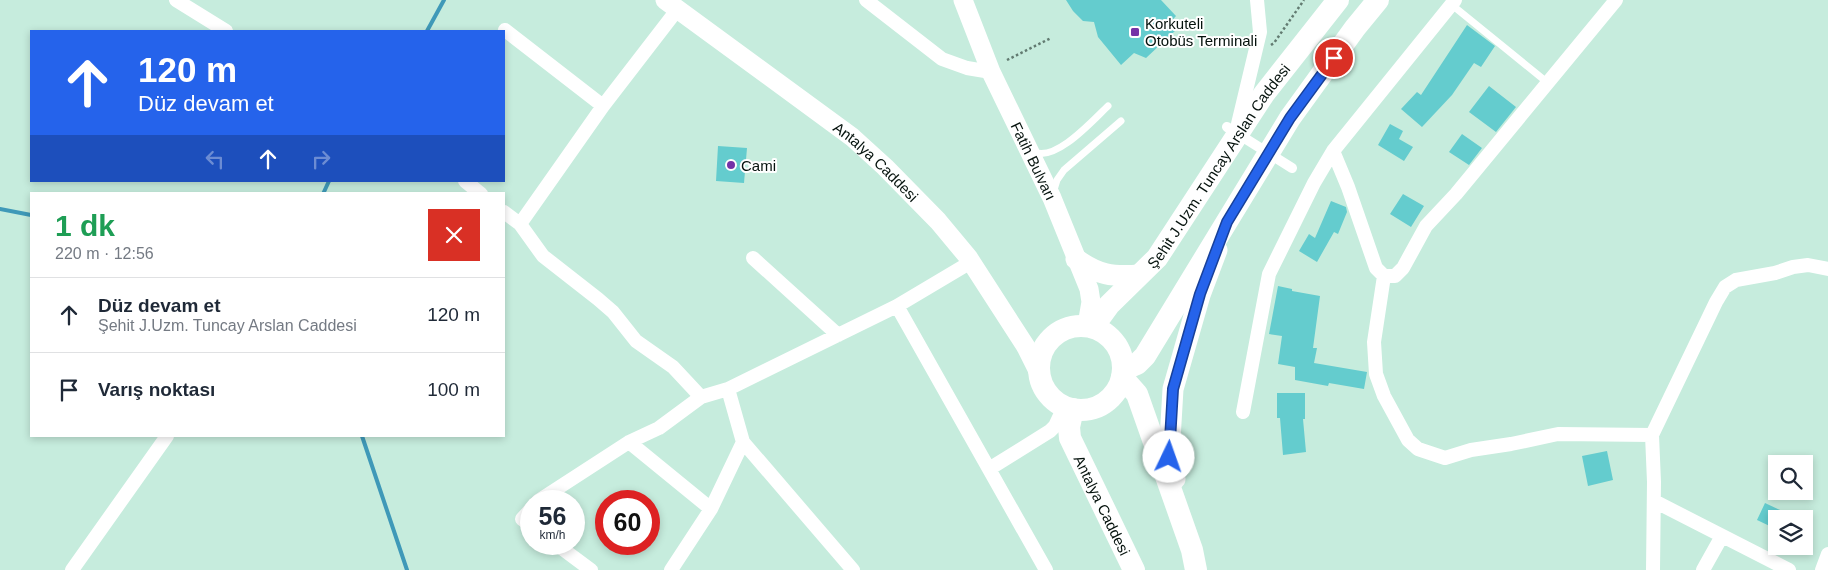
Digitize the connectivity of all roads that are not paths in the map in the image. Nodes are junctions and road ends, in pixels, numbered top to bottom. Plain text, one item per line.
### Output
1 (176, 0) edge
2 (866, 0) edge
3 (1257, 0) edge
4 (1338, 0) edge
5 (1378, 0) edge
6 (1616, 0) edge
7 (1454, 2) edge
8 (968, 4) edge
9 (671, 5) edge
10 (224, 30) edge
11 (505, 30) dead end
12 (991, 72) junction
13 (1548, 83) junction
14 (603, 106) junction
15 (1108, 106) dead end
16 (1121, 121) dead end
17 (1230, 134) junction
18 (1027, 149) junction
19 (1333, 151) junction
20 (1292, 168) dead end
21 (465, 182) edge
22 (478, 192) edge
23 (1052, 198) junction
24 (505, 213) edge
25 (1227, 222) junction
26 (520, 224) junction
27 (753, 258) dead end
28 (1076, 259) junction
29 (970, 262) junction
30 (1828, 269) edge
31 (1139, 275) junction
32 (1384, 276) junction
33 (897, 306) junction
34 (1090, 326) junction
35 (838, 335) junction
36 (1038, 370) junction
37 (1123, 374) junction
38 (728, 389) junction
39 (701, 396) junction
40 (1069, 408) junction
41 (1243, 412) dead end
42 (1652, 435) junction
43 (166, 437) edge
44 (629, 442) junction
45 (743, 442) junction
46 (989, 469) junction
47 (555, 490) edge
48 (1654, 501) junction
49 (711, 509) junction
50 (1722, 536) junction
51 (1191, 548) junction
52 (1828, 554) edge
53 (571, 555) edge
54 (72, 570) edge
55 (591, 570) edge
56 (671, 570) edge
57 (853, 570) edge
58 (1046, 570) edge
59 (1134, 570) edge
60 (1196, 570) edge
61 (1653, 570) edge
62 (1703, 570) edge
63 (1789, 570) edge
64 (1822, 570) edge

1 - 10 street
2 - 12 street
3 - 17 street
4 - 17 highway, Şehit J.Uzm. Tuncay Arslan Caddesi
5 - 25 highway
6 - 13 street
7 - 13 lane
7 - 19 street
8 - 12 main road, Fatih Bulvarı
9 - 14 street
9 - 29 main road, Antalya Caddesi
11 - 14 street
12 - 18 main road, Fatih Bulvarı
13 - 32 street
14 - 26 street
15 - 18 lane
16 - 23 lane
17 - 20 street
17 - 31 highway, Şehit J.Uzm. Tuncay Arslan Caddesi
18 - 23 main road, Fatih Bulvarı
19 - 32 street
19 - 41 street
21 - 22 street
23 - 28 main road, Fatih Bulvarı
24 - 26 street
25 - 37 highway
25 - 51 main road
26 - 39 street
27 - 35 street
28 - 31 main road
28 - 34 main road, Fatih Bulvarı
29 - 33 street
29 - 36 main road, Antalya Caddesi
30 - 42 street
31 - 34 highway, Şehit J.Uzm. Tuncay Arslan Caddesi
32 - 42 street
33 - 35 street
33 - 46 street
34 - 36 highway
34 - 37 highway
35 - 38 street
36 - 40 highway
37 - 40 highway
37 - 51 highway
38 - 39 street
38 - 45 street
39 - 44 street
40 - 46 street
40 - 59 highway, Antalya Caddesi
42 - 48 street
43 - 54 street
44 - 47 street
44 - 49 street
45 - 49 street
45 - 57 street
46 - 58 street
48 - 50 street
48 - 61 street
49 - 56 street
50 - 62 street
50 - 63 street
51 - 60 highway
52 - 64 street
53 - 55 street

